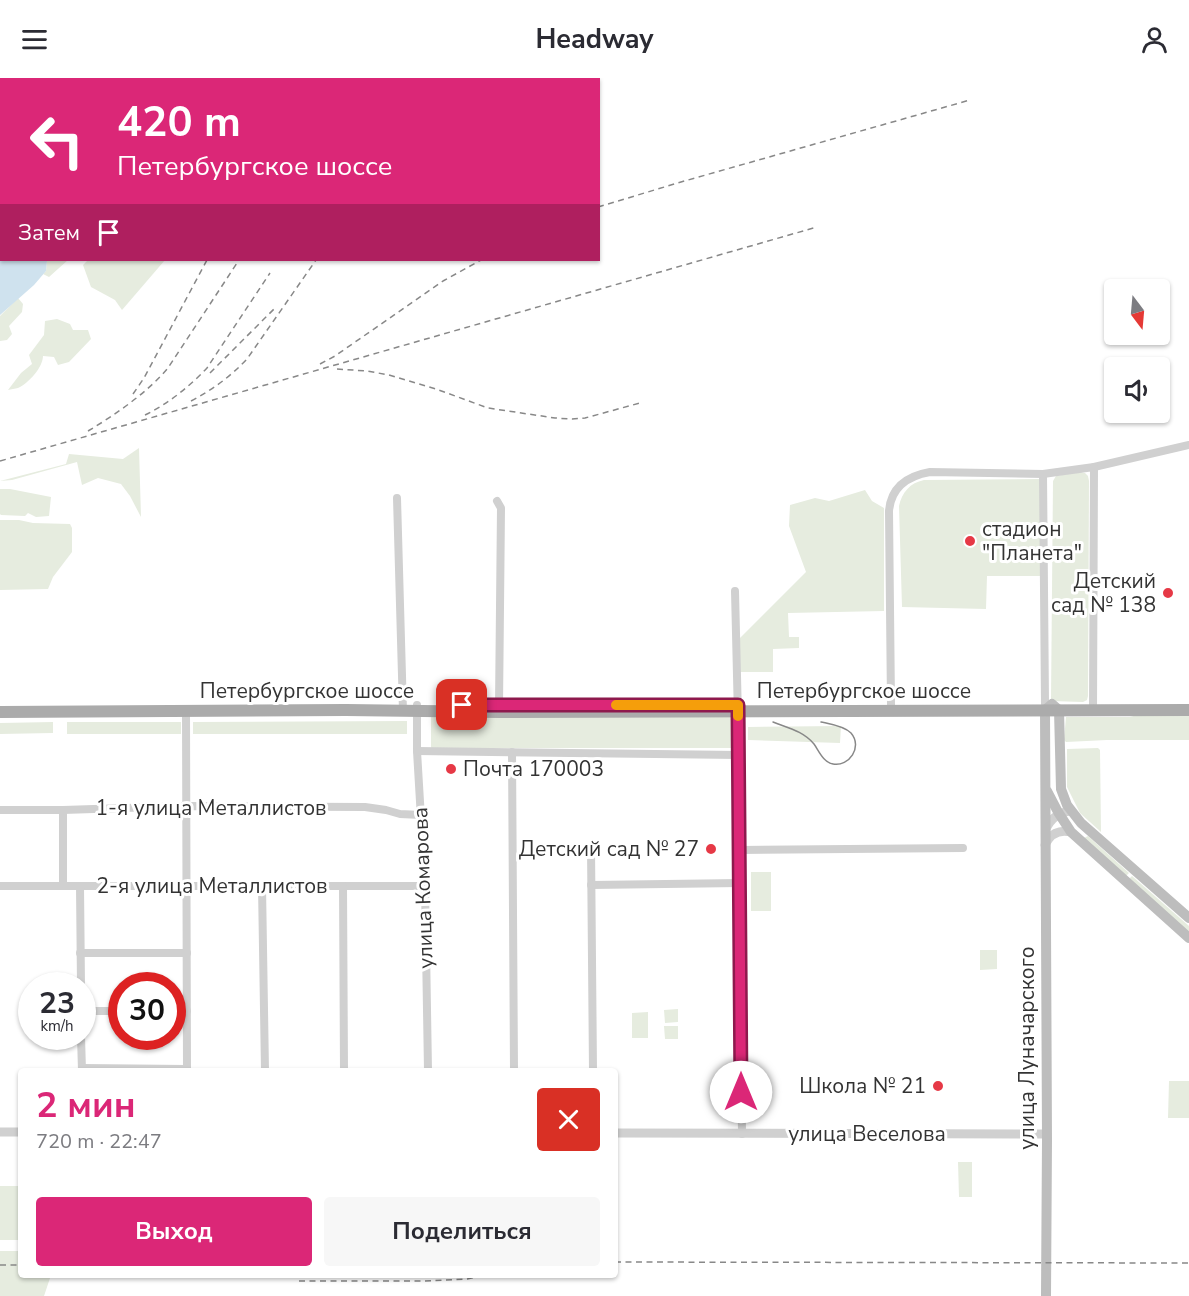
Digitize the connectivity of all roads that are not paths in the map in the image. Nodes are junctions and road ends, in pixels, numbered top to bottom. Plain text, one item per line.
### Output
1 (1189, 445) edge
2 (1094, 467) junction
3 (1043, 474) junction
4 (397, 498) dead end
5 (497, 501) dead end
6 (735, 591) dead end
7 (1189, 704) edge
8 (0, 706) edge
9 (403, 707) junction
10 (1050, 707) junction
11 (1092, 707) junction
12 (417, 708) junction
13 (738, 708) junction
14 (891, 708) junction
15 (499, 709) junction
16 (186, 711) junction
17 (1189, 711) edge
18 (0, 712) edge
19 (417, 751) junction
20 (512, 752) junction
21 (739, 755) junction
22 (1045, 785) junction
23 (186, 806) junction
24 (0, 810) edge
25 (63, 810) junction
26 (1071, 812) junction
27 (1059, 814) junction
28 (421, 815) junction
29 (1045, 831) junction
30 (1071, 832) junction
31 (1045, 845) junction
32 (591, 847) dead end
33 (963, 848) dead end
34 (739, 850) junction
35 (740, 883) junction
36 (591, 885) junction
37 (0, 886) edge
38 (63, 886) junction
39 (80, 886) junction
40 (186, 886) junction
41 (262, 886) junction
42 (343, 886) junction
43 (425, 886) junction
44 (1189, 918) edge
45 (1189, 938) edge
46 (80, 953) junction
47 (187, 953) junction
48 (81, 972) edge
49 (187, 1011) joint
50 (81, 1050) edge
51 (82, 1068) edge
52 (187, 1068) edge
53 (265, 1068) edge
54 (344, 1068) edge
55 (428, 1068) edge
56 (514, 1068) edge
57 (593, 1068) edge
58 (0, 1132) edge
59 (18, 1132) edge
60 (618, 1133) edge
61 (742, 1134) junction
62 (1047, 1134) junction
63 (1046, 1296) edge

1 - 2 street
2 - 3 street
2 - 11 street
3 - 10 street
3 - 14 street
4 - 9 street
5 - 15 street
6 - 13 street
7 - 11 main road, Петербургское шоссе
8 - 9 main road, Петербургское шоссе
9 - 12 main road, Петербургское шоссе
9 - 16 main road, Петербургское шоссе
10 - 11 main road, Петербургское шоссе
10 - 14 main road, Петербургское шоссе
10 - 22 main road, улица Луначарского
10 - 26 main road
11 - 17 main road, Петербургское шоссе
12 - 15 main road, Петербургское шоссе
12 - 19 street, улица Комарова
13 - 14 main road, Петербургское шоссе
13 - 15 main road, Петербургское шоссе
13 - 21 street
16 - 18 main road, Петербургское шоссе
16 - 23 street
19 - 20 street
19 - 28 street, улица Комарова
20 - 21 street
20 - 56 street
21 - 34 street
22 - 27 main road
22 - 29 main road, улица Луначарского
23 - 25 street, 1-я улица Металлистов
23 - 28 street, 1-я улица Металлистов
23 - 40 street
24 - 25 street, 1-я улица Металлистов
25 - 38 street
26 - 27 street
26 - 44 main road
27 - 29 street
27 - 30 main road
28 - 43 street, улица Комарова
29 - 31 main road, улица Луначарского
30 - 31 street
30 - 45 main road
31 - 62 main road, улица Луначарского
32 - 36 street
33 - 34 street
34 - 35 street
35 - 36 street
35 - 61 street
36 - 57 street
37 - 38 street, 2-я улица Металлистов
38 - 39 street, 2-я улица Металлистов
39 - 40 street, 2-я улица Металлистов
39 - 46 street
40 - 41 street, 2-я улица Металлистов
40 - 47 street
41 - 42 street, 2-я улица Металлистов
41 - 53 street
42 - 43 street, 2-я улица Металлистов
42 - 54 street
43 - 55 street, улица Комарова
46 - 47 street
46 - 48 street
47 - 49 street
49 - 52 street
50 - 51 street
58 - 59 street
60 - 61 street, улица Веселова
61 - 62 street, улица Веселова
62 - 63 main road, улица Луначарского

